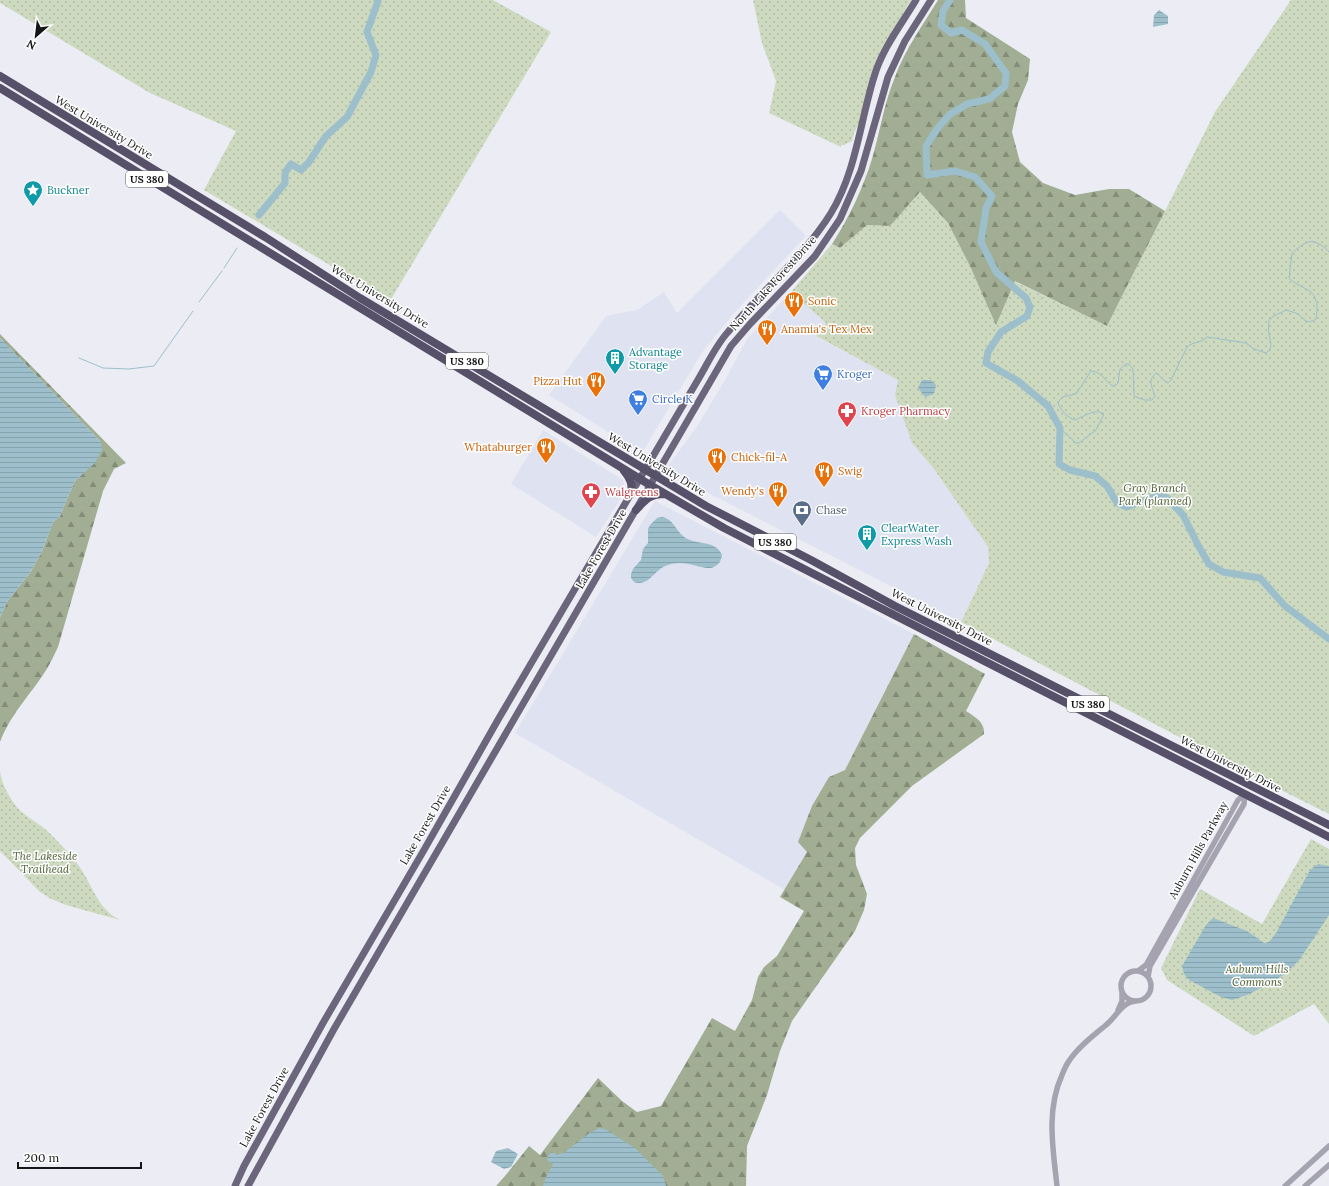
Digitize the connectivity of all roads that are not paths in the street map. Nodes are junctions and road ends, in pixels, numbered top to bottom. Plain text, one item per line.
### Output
1 (916, 0) edge
2 (930, 0) edge
3 (0, 76) edge
4 (0, 88) edge
5 (46, 105) junction
6 (39, 113) junction
7 (757, 299) junction
8 (766, 308) junction
9 (699, 378) junction
10 (709, 384) junction
11 (561, 419) junction
12 (556, 428) junction
13 (621, 467) junction
14 (645, 470) junction
15 (655, 476) junction
16 (640, 479) junction
17 (650, 485) junction
18 (631, 494) junction
19 (665, 494) junction
20 (636, 510) junction
21 (890, 613) junction
22 (967, 642) junction
23 (1250, 785) junction
24 (1245, 794) junction
25 (1329, 825) edge
26 (1329, 837) edge
27 (1138, 971) junction
28 (1148, 977) junction
29 (1122, 990) junction
30 (1136, 1001) junction
31 (1116, 1014) junction
32 (1329, 1146) edge
33 (1329, 1164) edge
34 (234, 1186) edge
35 (248, 1186) edge
36 (1057, 1186) edge
37 (1285, 1186) edge
38 (1305, 1186) edge

1 - 7 main road, North Lake Forest Drive
2 - 8 main road, North Lake Forest Drive
3 - 5 highway, West University Drive / US 380
4 - 6 highway, West University Drive / US 380
5 - 6 highway
5 - 11 highway, West University Drive / US 380
6 - 12 highway, West University Drive / US 380
7 - 8 main road
7 - 9 main road, North Lake Forest Drive
8 - 10 main road, North Lake Forest Drive
9 - 10 main road
9 - 14 main road, North Lake Forest Drive
10 - 15 main road, North Lake Forest Drive
11 - 12 highway
11 - 14 highway, West University Drive / US 380
12 - 13 highway, West University Drive / US 380
13 - 16 highway, West University Drive / US 380
13 - 18 highway
14 - 15 highway, West University Drive / US 380
14 - 16 main road, North Lake Forest Drive
15 - 17 main road, North Lake Forest Drive
15 - 22 highway, West University Drive / US 380
16 - 17 highway, West University Drive / US 380
16 - 18 main road, Lake Forest Drive
17 - 19 highway, West University Drive / US 380
17 - 20 main road, Lake Forest Drive
18 - 34 main road, Lake Forest Drive
19 - 20 highway
19 - 21 highway, West University Drive / US 380
20 - 35 main road, Lake Forest Drive
21 - 22 highway
21 - 24 highway, West University Drive / US 380
22 - 23 highway, West University Drive / US 380
23 - 24 highway
23 - 25 highway, West University Drive / US 380
24 - 26 highway, West University Drive / US 380
24 - 27 street, Auburn Hills Parkway
24 - 28 street, Auburn Hills Parkway
27 - 28 street
27 - 29 street
28 - 30 street
29 - 30 street
29 - 31 street
30 - 31 street
31 - 36 street
32 - 37 street
33 - 38 street

